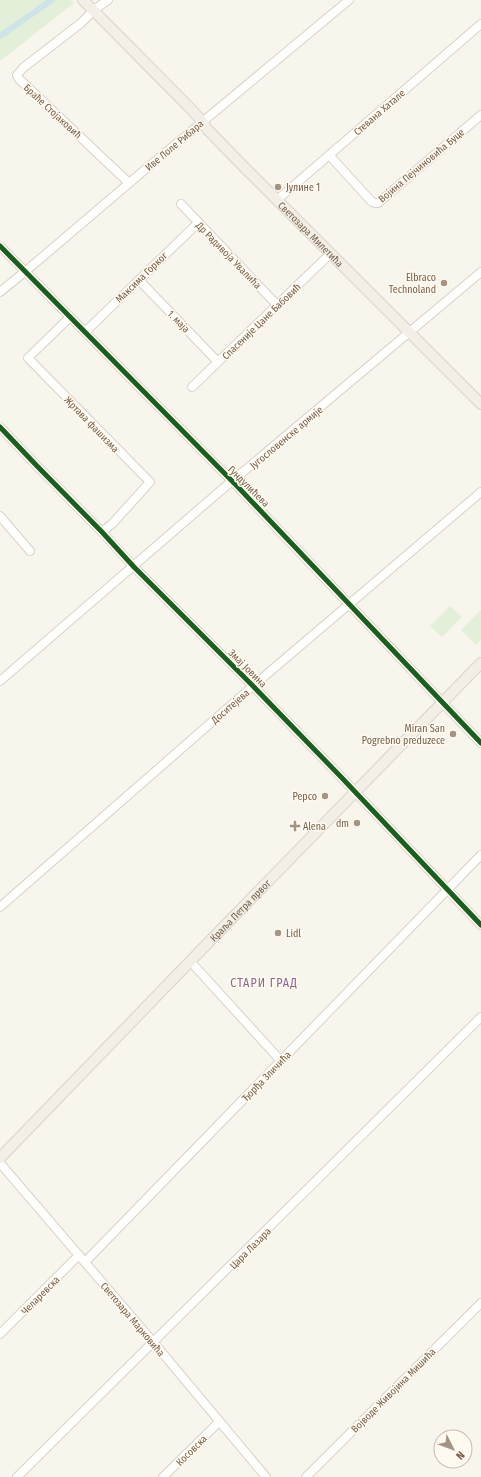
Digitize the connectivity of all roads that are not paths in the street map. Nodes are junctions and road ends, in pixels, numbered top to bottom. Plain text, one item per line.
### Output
1 (83, 0) edge
2 (108, 0) edge
3 (349, 0) edge
4 (94, 10) junction
5 (481, 24) edge
6 (481, 115) edge
7 (202, 121) junction
8 (330, 156) junction
9 (129, 183) junction
10 (277, 200) junction
11 (181, 204) dead end
12 (198, 223) junction
13 (0, 246) edge
14 (330, 254) junction
15 (24, 272) junction
16 (481, 272) edge
17 (139, 280) junction
18 (0, 292) edge
19 (277, 305) junction
20 (70, 316) junction
21 (85, 332) junction
22 (410, 333) junction
23 (218, 362) junction
24 (192, 387) dead end
25 (481, 404) edge
26 (0, 427) edge
27 (232, 482) junction
28 (481, 492) edge
29 (0, 516) edge
30 (102, 532) junction
31 (30, 551) dead end
32 (134, 567) junction
33 (349, 604) junction
34 (481, 663) edge
35 (0, 681) edge
36 (254, 686) junction
37 (442, 703) junction
38 (481, 743) edge
39 (356, 792) junction
40 (481, 855) edge
41 (447, 889) junction
42 (0, 907) edge
43 (481, 925) edge
44 (190, 961) junction
45 (481, 1017) edge
46 (281, 1061) junction
47 (0, 1158) edge
48 (0, 1163) edge
49 (82, 1259) junction
50 (481, 1303) edge
51 (0, 1334) edge
52 (154, 1343) junction
53 (219, 1422) junction
54 (17, 1477) edge
55 (163, 1477) edge
56 (266, 1477) edge
57 (306, 1477) edge

1 - 4 main road, Светозара Милетића
2 - 4 street
3 - 7 street, Иве Лоле Рибара
4 - 7 main road, Светозара Милетића
4 - 9 street, Браће Стојаковић
5 - 8 street, Стевана Хатале
6 - 8 street, Војина Пејчиновића Буце
7 - 9 street, Иве Лоле Рибара
7 - 10 main road, Светозара Милетића
8 - 10 street, Стевана Хатале
9 - 15 street, Иве Лоле Рибара
10 - 14 main road, Светозара Милетића
11 - 12 street, Др Радивоја Увалића
12 - 17 street, Максима Горког
12 - 19 street, Др Радивоја Увалића
13 - 15 street, Гундулићева
14 - 19 street, Спасеније Цане Бабовић
14 - 22 main road, Светозара Милетића
15 - 18 street, Иве Лоле Рибара
15 - 20 street, Гундулићева
16 - 22 street, Југословенске армије
17 - 21 street, Максима Горког
17 - 23 street, 1. маја
19 - 23 street, Спасеније Цане Бабовић
20 - 21 street, Гундулићева
20 - 30 street, Жртава фашизма
21 - 27 street, Гундулићева
22 - 25 main road, Светозара Милетића
22 - 27 street, Југословенске армије
23 - 24 street, Спасеније Цане Бабовић
26 - 30 street, Змај Јовина
27 - 32 street, Југословенске армије
27 - 33 street, Гундулићева
28 - 33 street, Доситејева
29 - 31 street
30 - 32 street, Змај Јовина
32 - 35 street, Југословенске армије
32 - 36 street, Змај Јовина
33 - 36 street, Доситејева
33 - 37 street, Гундулићева
34 - 37 main road, Краља Петра првог
36 - 39 street, Змај Јовина
36 - 42 street, Доситејева
37 - 38 street, Гундулићева
37 - 39 main road, Краља Петра првог
39 - 41 street, Змај Јовина
39 - 44 main road, Краља Петра првог
40 - 41 street, Ђорђа Зличића
41 - 43 street, Змај Јовина
41 - 46 street, Ђорђа Зличића
44 - 46 street
44 - 47 main road, Краља Петра првог
45 - 52 street, Цара Лазара
46 - 49 street, Ђорђа Зличића
48 - 49 street, Светозара Марковића
49 - 51 street, Челаревска
49 - 52 street, Светозара Марковића
50 - 57 street, Војводе Живојина Мишића
52 - 53 street, Светозара Марковића
52 - 54 street, Цара Лазара
53 - 55 street, Косовска
53 - 56 street, Светозара Марковића

